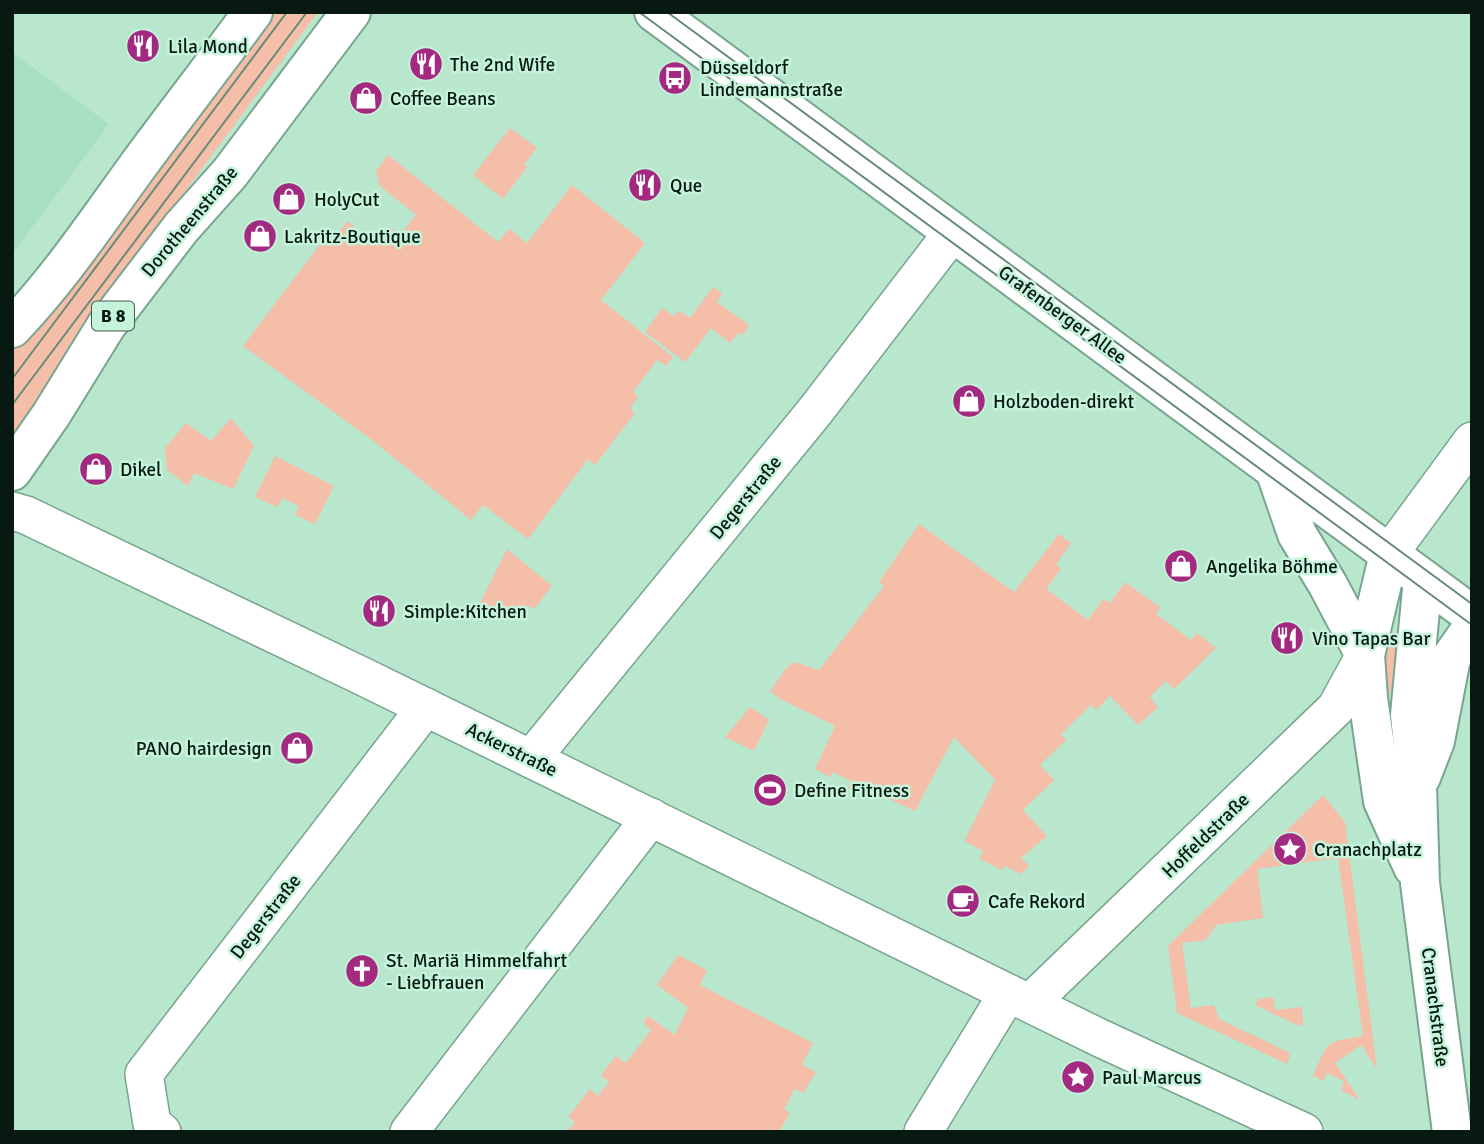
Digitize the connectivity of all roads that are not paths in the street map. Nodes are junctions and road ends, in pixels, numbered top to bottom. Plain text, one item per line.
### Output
1 (253, 12) edge
2 (351, 12) edge
3 (654, 12) edge
4 (953, 232) junction
5 (12, 328) edge
6 (1472, 441) edge
7 (1275, 470) junction
8 (12, 471) edge
9 (12, 511) edge
10 (1389, 554) junction
11 (1423, 579) junction
12 (1472, 615) edge
13 (1472, 628) edge
14 (1365, 655) junction
15 (426, 707) junction
16 (1472, 712) edge
17 (1435, 741) junction
18 (531, 759) junction
19 (1417, 785) junction
20 (651, 817) junction
21 (1420, 883) junction
22 (1019, 998) junction
23 (162, 1132) edge
24 (410, 1132) edge
25 (923, 1132) edge
26 (1304, 1132) edge
27 (1452, 1132) edge

1 - 5 main road
2 - 8 main road, Dorotheenstraße / B 8
3 - 4 main road, Grafenberger Allee
4 - 7 main road, Grafenberger Allee
4 - 18 street, Degerstraße
6 - 10 street
7 - 10 main road, Grafenberger Allee
7 - 14 main road, Cranachstraße
9 - 15 street, Ackerstraße
10 - 11 main road, Grafenberger Allee
10 - 14 main road, Cranachstraße
11 - 12 main road, Grafenberger Allee
11 - 19 main road, Cranachstraße
13 - 17 main road, Cranachstraße
14 - 21 main road, Cranachstraße
14 - 22 street, Hoffeldstraße
15 - 18 street, Ackerstraße
15 - 23 street, Degerstraße
16 - 17 main road, Cranachstraße
17 - 19 main road, Cranachstraße
18 - 20 street, Ackerstraße
19 - 21 main road, Cranachstraße
20 - 22 street, Ackerstraße
20 - 24 street
21 - 27 main road, Cranachstraße
22 - 25 street, Hoffeldstraße
22 - 26 street

